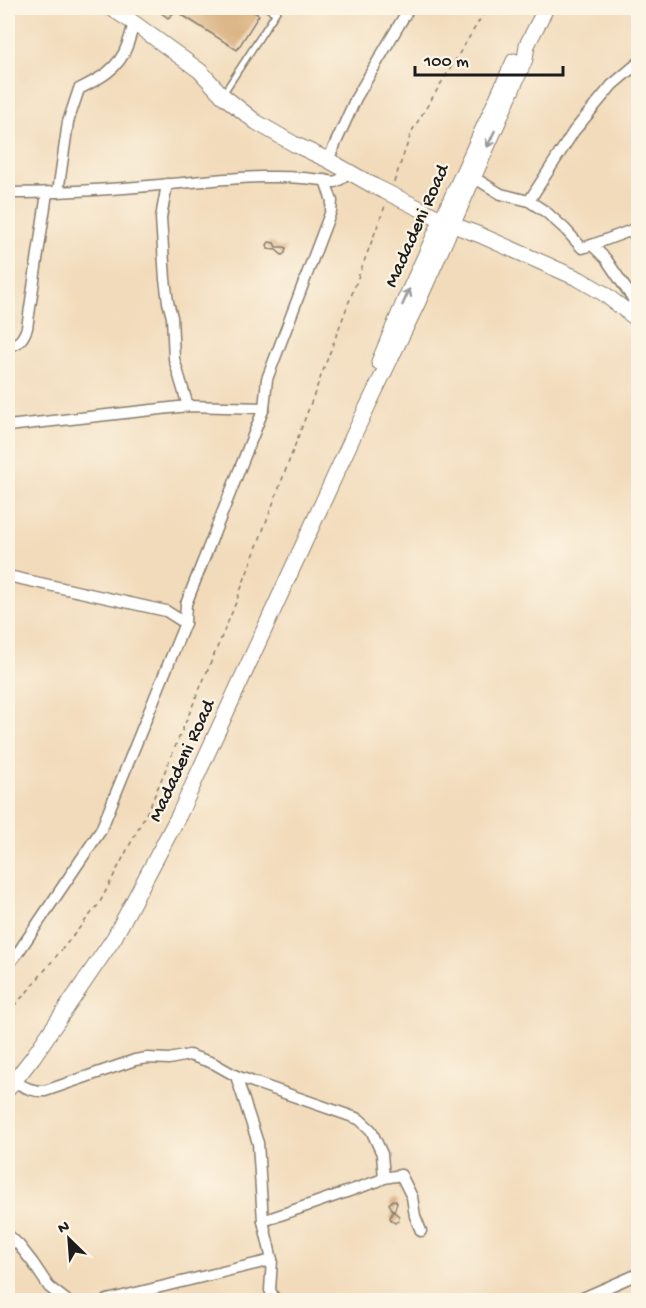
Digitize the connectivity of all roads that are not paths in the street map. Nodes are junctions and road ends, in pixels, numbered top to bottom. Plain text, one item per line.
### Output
1 (111, 8) edge
2 (267, 8) edge
3 (409, 8) edge
4 (546, 8) edge
5 (277, 10) edge
6 (134, 23) junction
7 (639, 63) edge
8 (222, 95) junction
9 (328, 160) junction
10 (348, 171) junction
11 (468, 174) junction
12 (325, 180) junction
13 (167, 184) junction
14 (52, 192) junction
15 (8, 193) edge
16 (453, 196) junction
17 (529, 201) junction
18 (417, 208) junction
19 (447, 222) junction
20 (639, 224) edge
21 (592, 245) junction
22 (636, 318) edge
23 (8, 346) edge
24 (188, 406) junction
25 (264, 408) junction
26 (8, 426) edge
27 (8, 576) edge
28 (186, 604) junction
29 (166, 611) junction
30 (185, 623) junction
31 (8, 965) edge
32 (236, 1076) junction
33 (10, 1085) edge
34 (384, 1178) junction
35 (263, 1221) junction
36 (421, 1231) dead end
37 (8, 1234) edge
38 (272, 1260) junction
39 (639, 1274) edge
40 (583, 1299) edge
41 (66, 1300) edge
42 (107, 1300) edge
43 (275, 1300) edge

1 - 6 street
2 - 5 lane
3 - 9 street
4 - 11 street, Madadeni Road
5 - 8 lane
6 - 8 street
6 - 14 street
7 - 17 street
8 - 9 street
9 - 10 street
10 - 12 street
10 - 18 street
11 - 16 street, Madadeni Road
11 - 17 street
11 - 19 street, Madadeni Road
12 - 13 street
12 - 25 street
13 - 14 street
13 - 24 street
14 - 15 street
14 - 23 street
16 - 18 street
16 - 19 street, Madadeni Road
17 - 21 street
18 - 19 street
19 - 22 street
19 - 33 street, Madadeni Road
20 - 21 street
21 - 22 street
24 - 25 street
24 - 26 street
25 - 28 street
27 - 29 street
28 - 29 street
28 - 30 street
29 - 30 street
30 - 31 street
32 - 33 street
32 - 34 street
32 - 35 street
34 - 35 street
34 - 36 street
35 - 38 street
37 - 41 street
38 - 42 street
38 - 43 street
39 - 40 street

